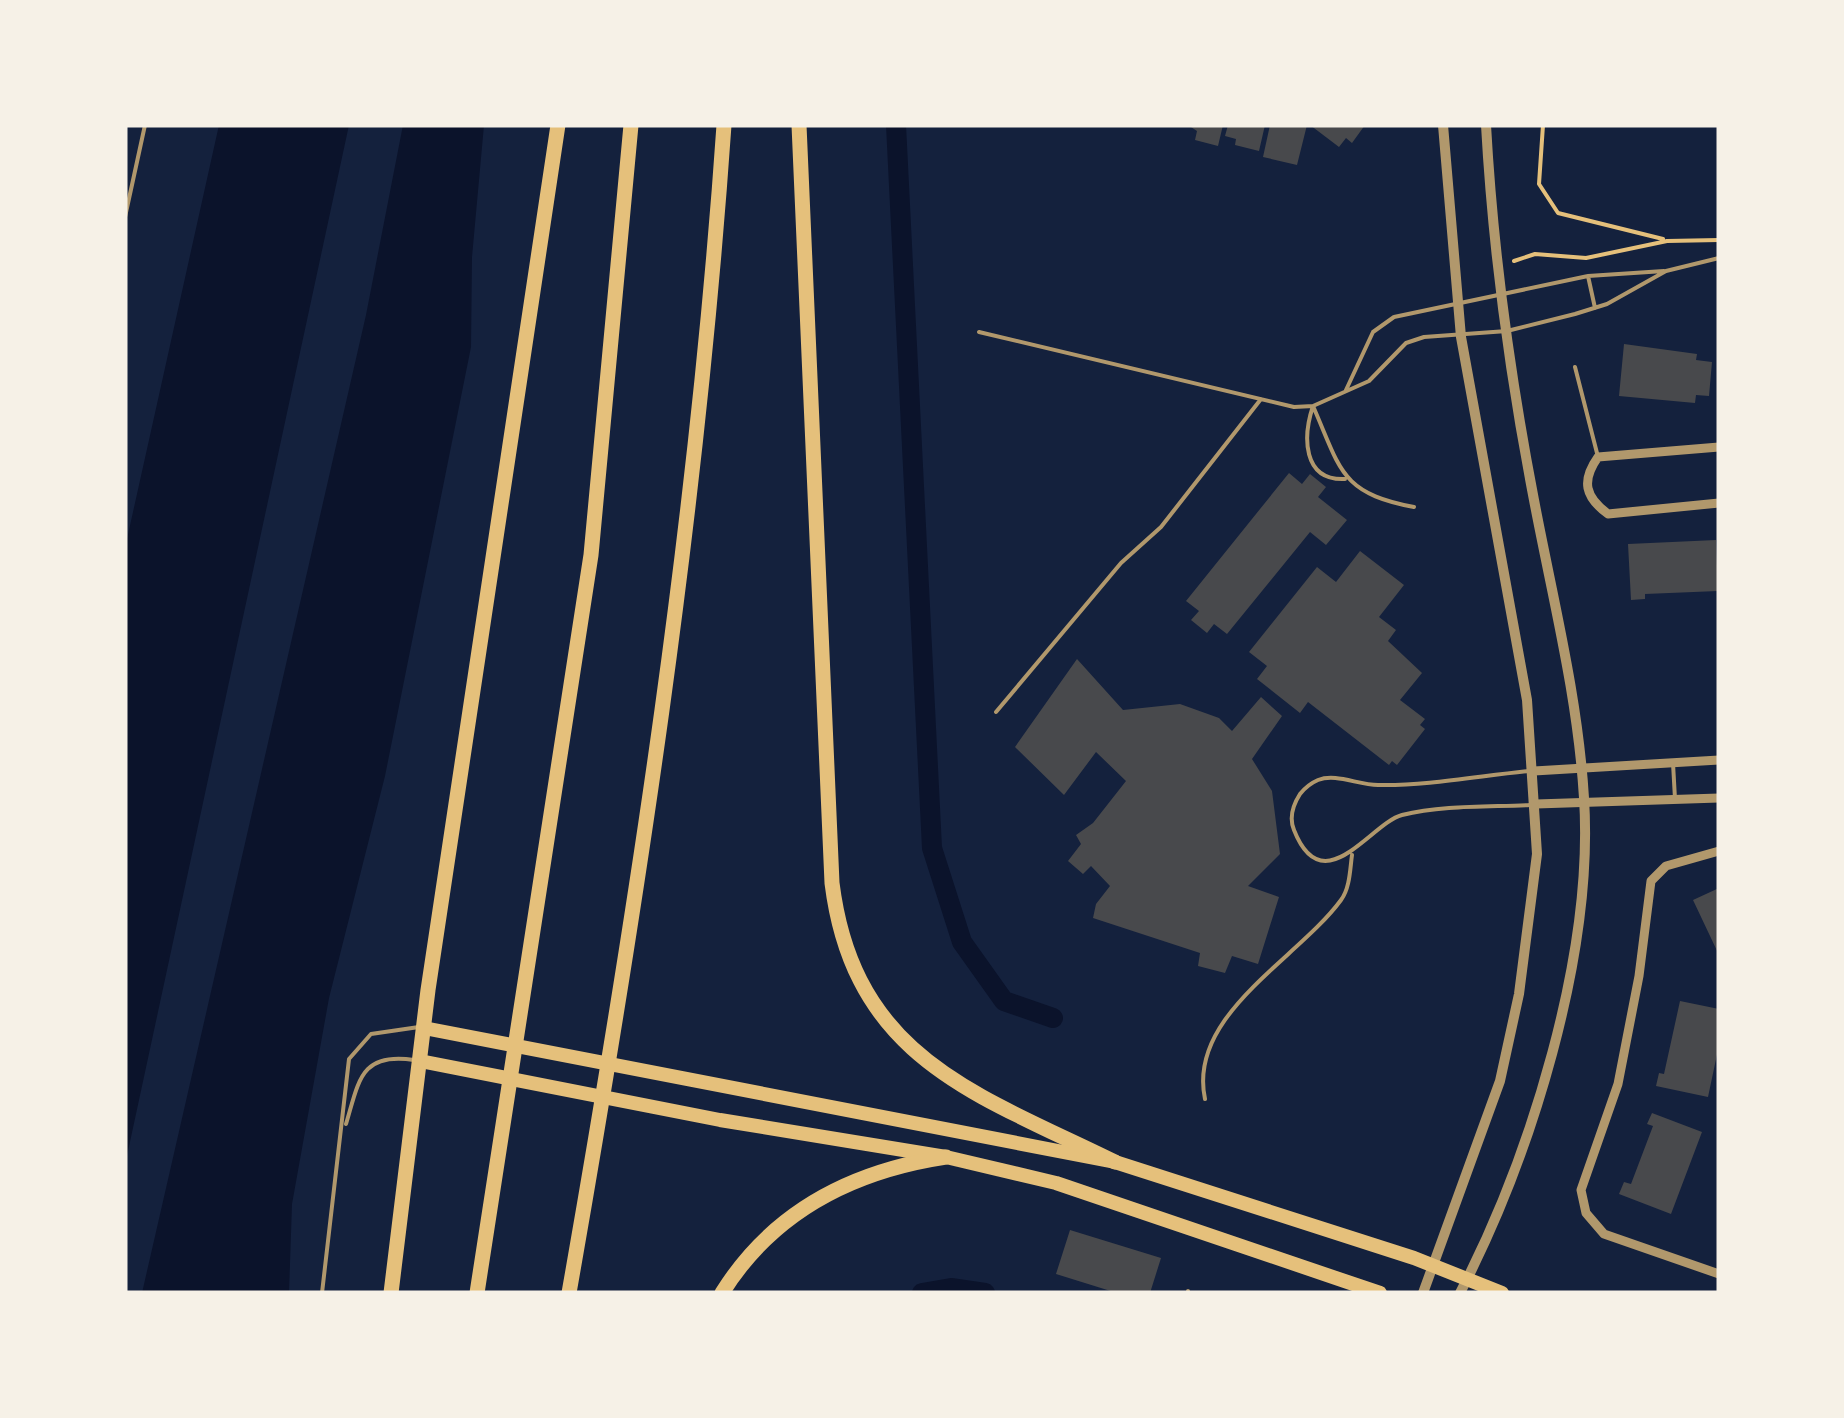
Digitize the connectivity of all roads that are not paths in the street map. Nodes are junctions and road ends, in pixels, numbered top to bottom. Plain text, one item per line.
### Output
1 (145, 125) edge
2 (558, 125) edge
3 (631, 125) edge
4 (724, 125) edge
5 (799, 125) edge
6 (1442, 125) edge
7 (1486, 125) edge
8 (125, 217) edge
9 (1719, 258) edge
10 (1666, 271) junction
11 (1588, 276) junction
12 (1501, 295) junction
13 (1456, 303) junction
14 (1595, 308) junction
15 (1507, 331) junction
16 (979, 332) dead end
17 (1461, 337) junction
18 (1576, 368) dead end
19 (1346, 390) junction
20 (1261, 399) junction
21 (1314, 406) junction
22 (1719, 447) edge
23 (1598, 458) junction
24 (1345, 479) junction
25 (1719, 503) edge
26 (1414, 507) dead end
27 (996, 712) dead end
28 (1719, 760) edge
29 (1673, 764) junction
30 (1581, 769) junction
31 (1534, 771) junction
32 (1719, 798) edge
33 (1675, 799) junction
34 (1584, 802) junction
35 (1536, 804) junction
36 (1719, 851) edge
37 (1352, 854) junction
38 (424, 1028) junction
39 (420, 1061) junction
40 (608, 1064) junction
41 (1205, 1098) dead end
42 (345, 1128) junction
43 (946, 1157) junction
44 (1115, 1162) junction
45 (1431, 1265) junction
46 (1719, 1274) edge
47 (1468, 1278) junction
48 (322, 1293) edge
49 (391, 1293) edge
50 (477, 1293) edge
51 (569, 1293) edge
52 (722, 1293) edge
53 (1380, 1293) edge
54 (1423, 1293) edge
55 (1460, 1293) edge
56 (1502, 1293) edge

1 - 8 lane
2 - 38 highway
3 - 50 highway
4 - 40 highway
5 - 44 highway
6 - 13 street
7 - 12 street
9 - 10 lane
10 - 11 lane
10 - 14 lane
11 - 12 lane
11 - 14 lane
12 - 13 lane
12 - 15 street
13 - 17 street
13 - 19 lane
14 - 15 lane
15 - 17 lane
15 - 30 street
16 - 20 lane
17 - 19 lane
17 - 31 street
18 - 23 lane
19 - 21 lane
20 - 21 lane
20 - 27 lane
21 - 24 lane
21 - 24 lane
22 - 23 street
23 - 25 street
24 - 26 lane
28 - 29 street
29 - 30 street
29 - 33 lane
30 - 31 street
30 - 34 street
31 - 35 street
31 - 37 lane
32 - 33 street
33 - 34 street
34 - 35 street
34 - 47 street
35 - 37 lane
35 - 45 street
36 - 46 street
37 - 41 lane
38 - 39 highway
38 - 40 main road
38 - 42 lane
39 - 42 lane
39 - 43 main road
39 - 49 highway
40 - 44 main road
40 - 51 highway
42 - 48 lane
43 - 52 highway
43 - 53 main road
44 - 45 main road
45 - 47 main road
45 - 54 street
47 - 55 street
47 - 56 main road

